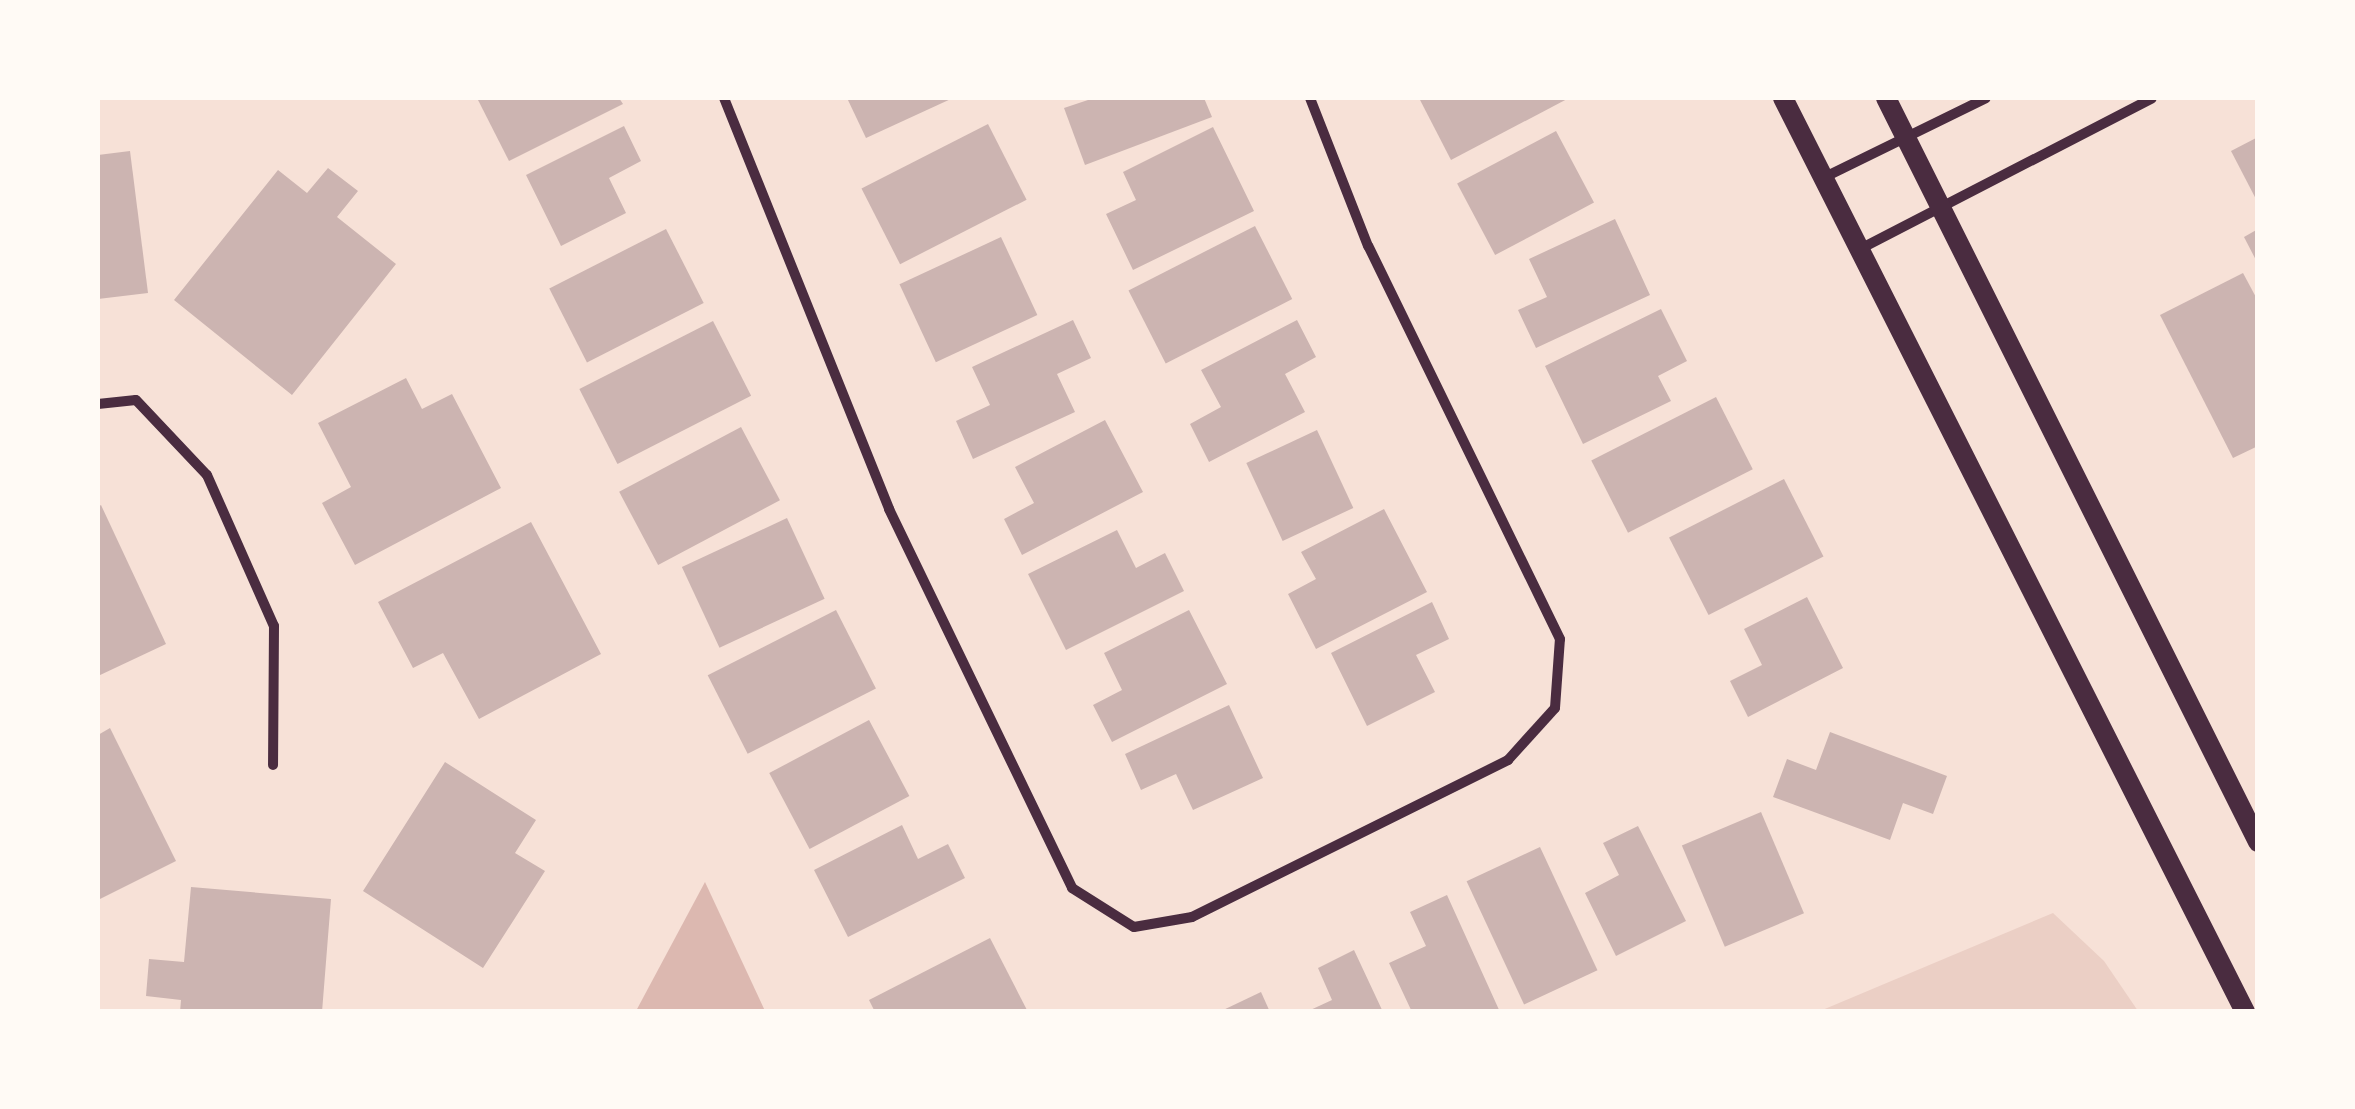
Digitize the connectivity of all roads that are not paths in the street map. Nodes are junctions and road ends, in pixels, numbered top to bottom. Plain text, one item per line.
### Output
1 (724, 98) edge
2 (1310, 98) edge
3 (1783, 98) edge
4 (1886, 98) edge
5 (1986, 98) edge
6 (2152, 98) edge
7 (1906, 137) junction
8 (1825, 178) junction
9 (1942, 207) junction
10 (1862, 248) junction
11 (98, 404) edge
12 (273, 765) dead end
13 (2258, 842) edge
14 (2245, 1012) edge

1 - 2 street
3 - 8 main road
4 - 7 main road
5 - 7 street
6 - 9 street
7 - 8 street
7 - 9 main road
8 - 10 main road
9 - 10 street
9 - 13 main road
10 - 14 main road
11 - 12 street

